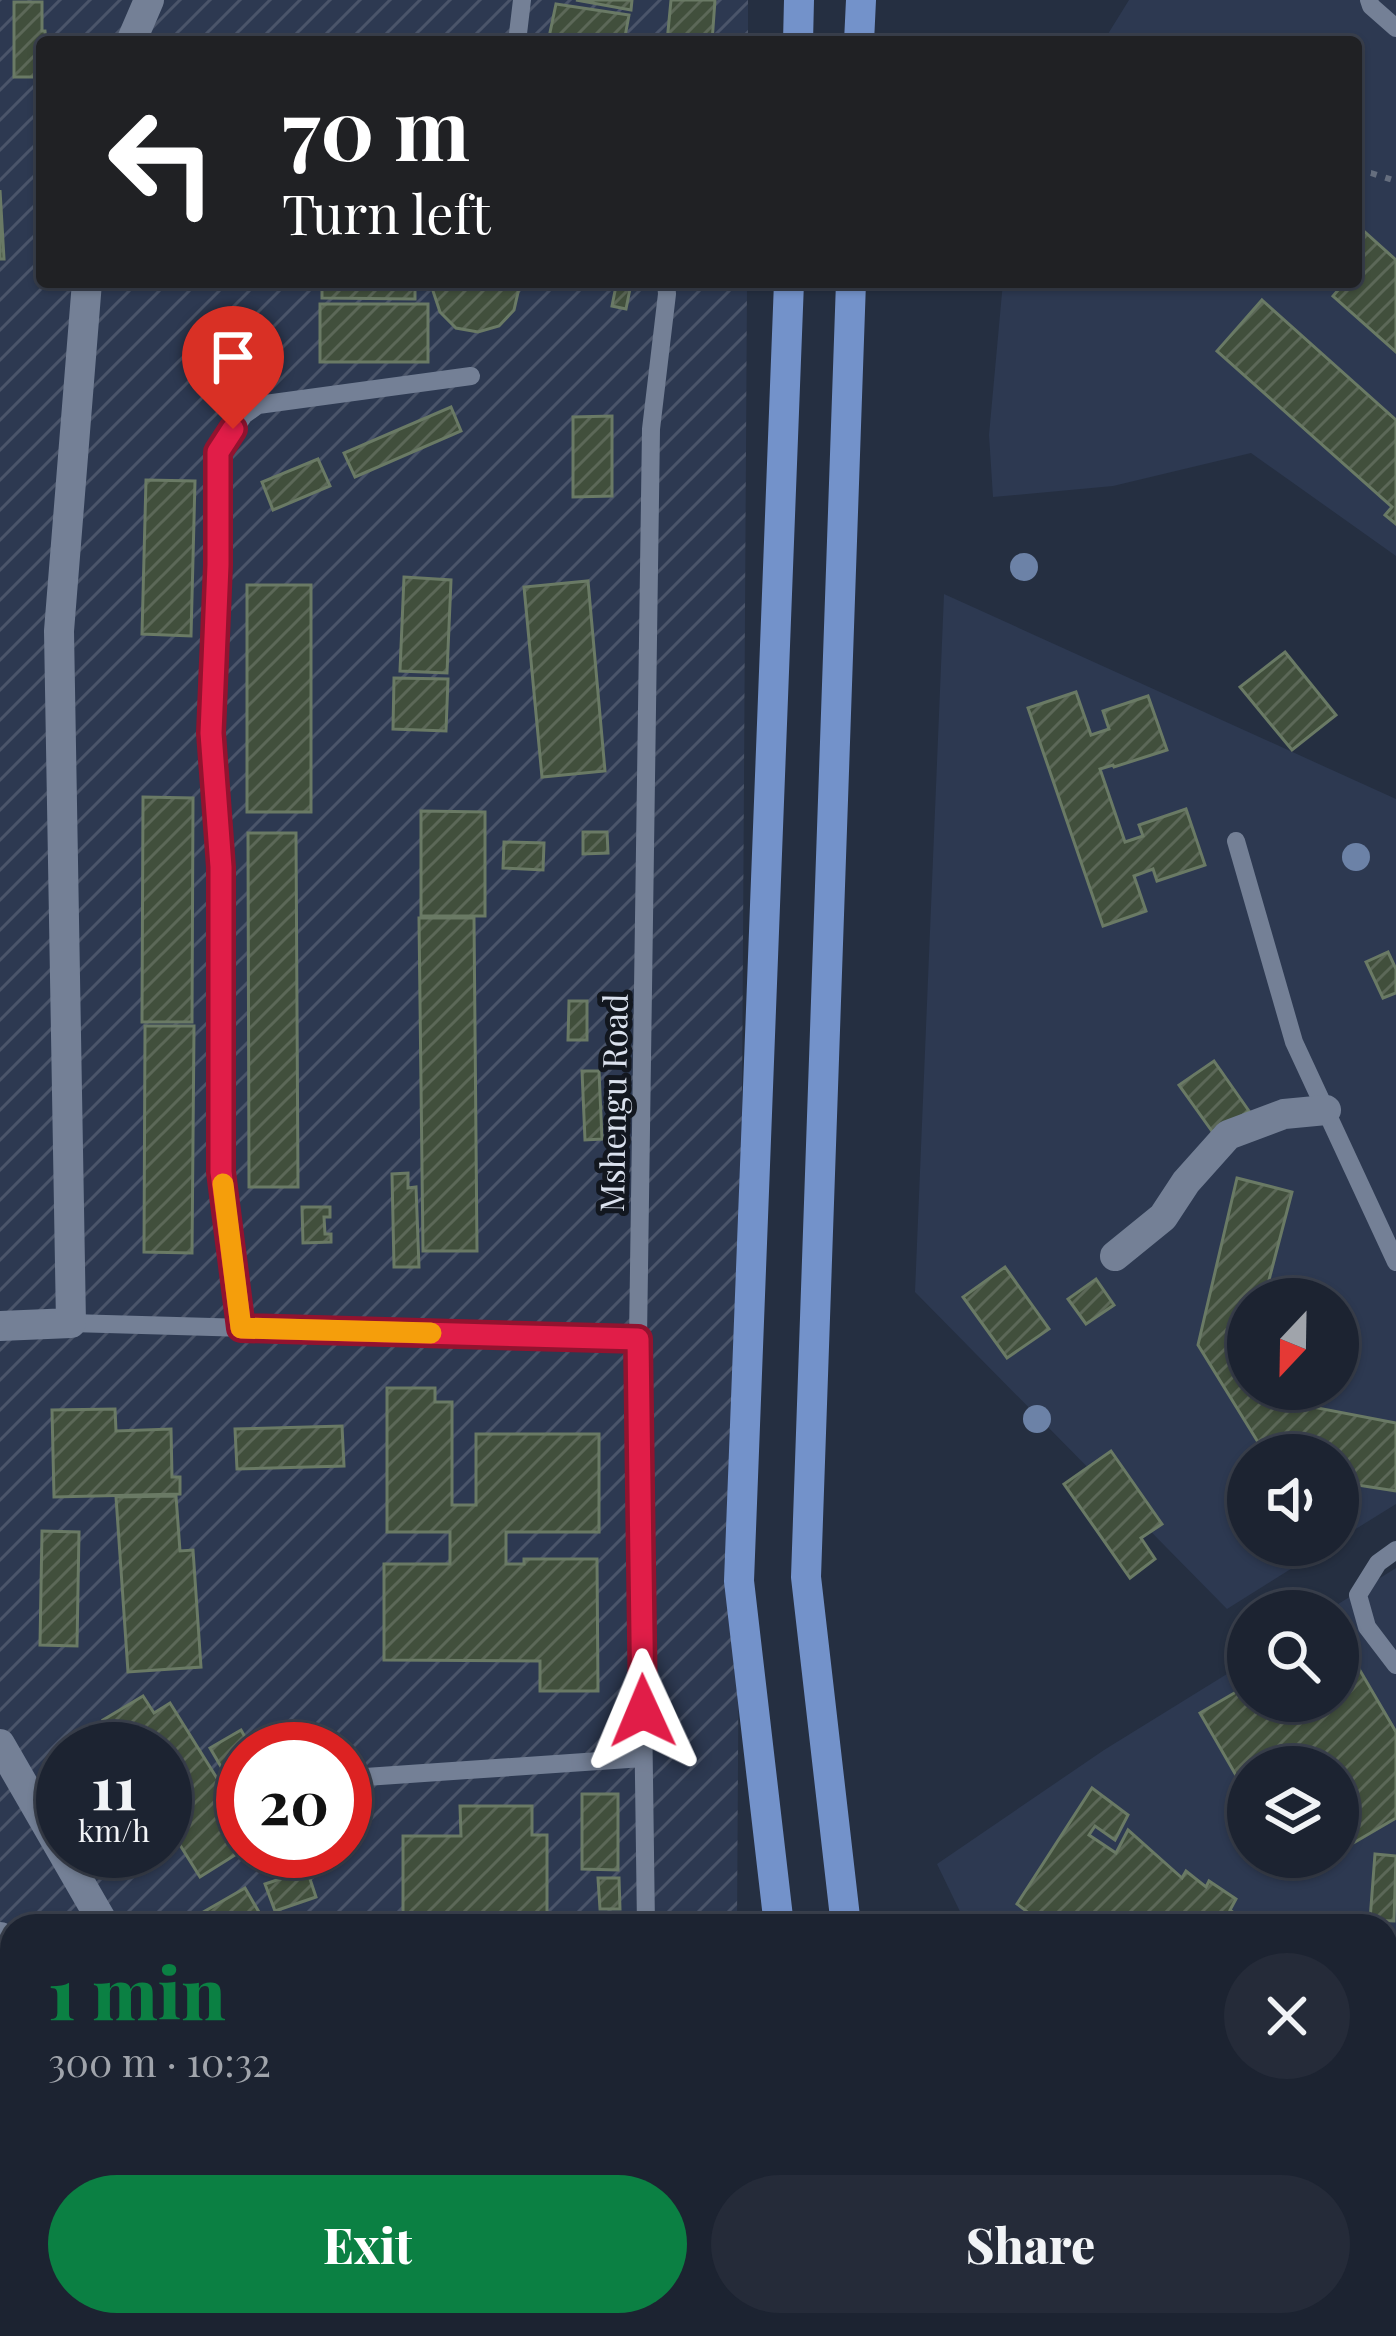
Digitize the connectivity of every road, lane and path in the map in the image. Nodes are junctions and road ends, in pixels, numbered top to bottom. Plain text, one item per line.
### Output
1 (149, 0) edge
2 (522, 0) edge
3 (799, 0) edge
4 (861, 0) edge
5 (1369, 0) edge
6 (1396, 28) edge
7 (134, 36) edge
8 (518, 36) edge
9 (798, 36) edge
10 (860, 36) edge
11 (1362, 172) edge
12 (1396, 181) edge
13 (88, 288) edge
14 (666, 288) edge
15 (788, 288) edge
16 (851, 288) edge
17 (471, 376) dead end
18 (1236, 841) dead end
19 (1326, 1110) junction
20 (1115, 1256) dead end
21 (1396, 1262) edge
22 (71, 1323) junction
23 (0, 1326) edge
24 (241, 1328) junction
25 (638, 1339) junction
26 (1396, 1550) edge
27 (1396, 1665) edge
28 (0, 1744) edge
29 (644, 1757) junction
30 (372, 1776) edge
31 (98, 1914) edge
32 (646, 1914) edge
33 (778, 1914) edge
34 (845, 1914) edge

1 - 7 street
2 - 8 lane
3 - 9 main road
4 - 10 main road
5 - 6 lane
11 - 12 path
13 - 22 street
14 - 25 lane, Mshengu Road
15 - 33 main road
16 - 34 main road
17 - 24 lane
18 - 19 lane
19 - 20 street
19 - 21 lane
22 - 23 street
22 - 24 lane
24 - 25 lane
25 - 29 lane, Mshengu Road
26 - 27 lane
28 - 31 street
29 - 30 lane
29 - 32 lane, Mshengu Road

